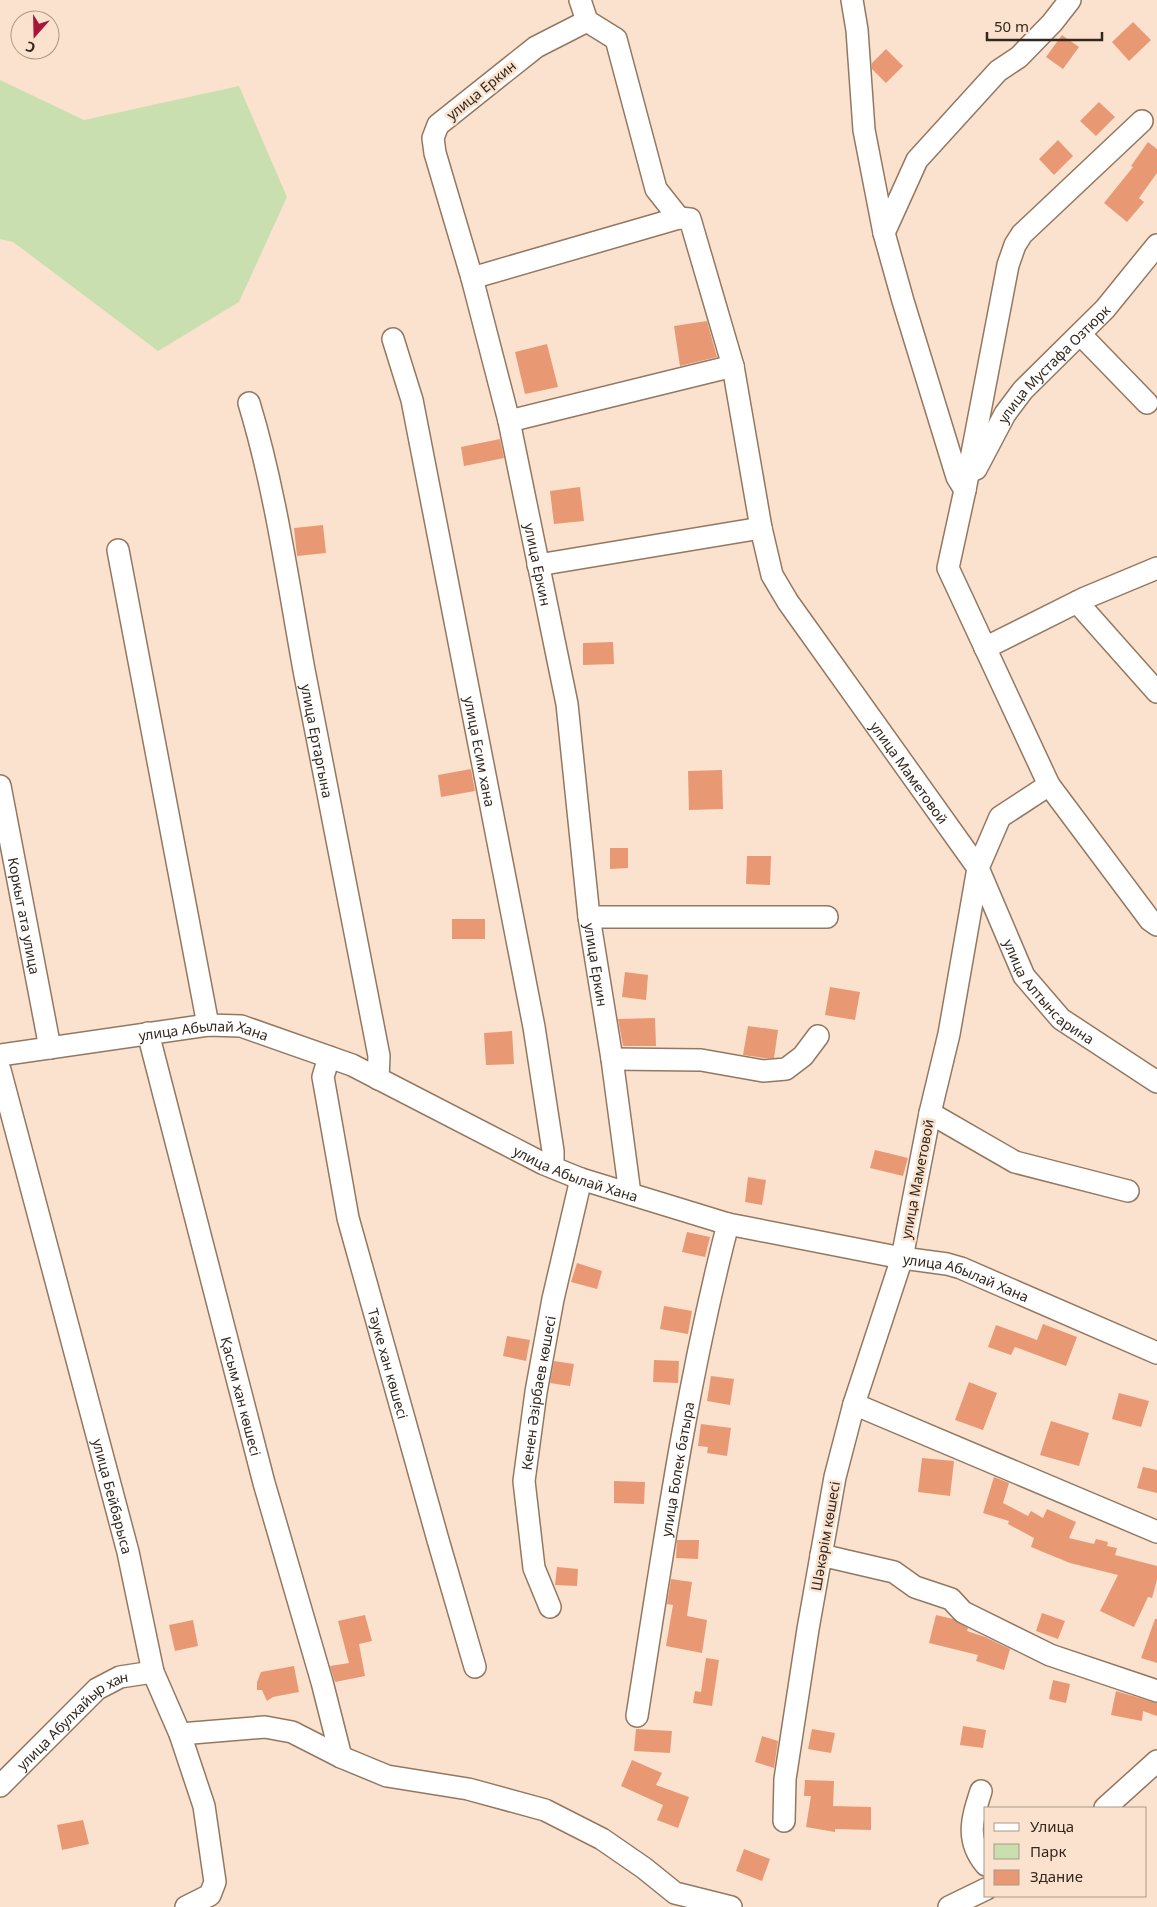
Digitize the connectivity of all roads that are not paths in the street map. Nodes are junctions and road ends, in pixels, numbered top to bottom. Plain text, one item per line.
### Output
1 (580, 0) edge
2 (852, 0) edge
3 (1070, 0) edge
4 (586, 21) junction
5 (1142, 121) dead end
6 (679, 218) junction
7 (884, 233) junction
8 (1157, 245) edge
9 (472, 278) junction
10 (1081, 335) junction
11 (393, 339) dead end
12 (733, 366) junction
13 (249, 403) dead end
14 (1147, 403) dead end
15 (509, 421) junction
16 (966, 490) junction
17 (761, 528) junction
18 (118, 550) dead end
19 (538, 565) junction
20 (1157, 568) edge
21 (1077, 602) junction
22 (985, 648) junction
23 (1157, 692) edge
24 (1049, 785) junction
25 (0, 786) edge
26 (978, 868) junction
27 (589, 917) junction
28 (827, 917) dead end
29 (1157, 925) edge
30 (208, 1025) junction
31 (148, 1033) junction
32 (818, 1036) dead end
33 (50, 1048) junction
34 (0, 1055) edge
35 (329, 1057) junction
36 (612, 1059) junction
37 (0, 1070) edge
38 (378, 1079) junction
39 (1157, 1082) edge
40 (930, 1113) junction
41 (553, 1167) junction
42 (581, 1179) junction
43 (1128, 1191) dead end
44 (630, 1194) junction
45 (728, 1224) junction
46 (902, 1258) junction
47 (1157, 1353) edge
48 (854, 1404) junction
49 (1157, 1532) edge
50 (821, 1555) junction
51 (550, 1607) dead end
52 (475, 1667) dead end
53 (153, 1672) junction
54 (1157, 1691) edge
55 (636, 1716) dead end
56 (180, 1734) junction
57 (341, 1757) junction
58 (1157, 1761) edge
59 (0, 1786) edge
60 (981, 1791) dead end
61 (1106, 1807) edge
62 (784, 1821) dead end
63 (984, 1862) edge
64 (984, 1889) edge
65 (186, 1907) edge
66 (731, 1907) edge
67 (949, 1907) edge

1 - 4 street
2 - 7 street
3 - 7 street
4 - 6 street
4 - 9 street, улица Еркин
5 - 16 street
6 - 9 street
6 - 12 street, улица Маметовой
7 - 16 street
8 - 10 street, улица Мустафа Озтюрк
9 - 15 street, улица Еркин
10 - 14 street
10 - 16 street, улица Мустафа Озтюрк
11 - 41 street, улица Есим хана
12 - 15 street
12 - 17 street, улица Маметовой
13 - 38 street, улица Ертаргына
15 - 19 street, улица Еркин
16 - 22 street
17 - 19 street
17 - 26 street, улица Маметовой
18 - 30 street
19 - 27 street, улица Еркин
20 - 21 street
21 - 22 street
21 - 23 street
22 - 24 street
24 - 26 street
24 - 29 street
25 - 33 street, Коркыт ата улица
26 - 39 street, улица Алтынсарина
26 - 40 street, улица Маметовой
27 - 28 street
27 - 36 street, улица Еркин
30 - 31 street, улица Абылай Хана
30 - 35 street, улица Абылай Хана
31 - 33 street, улица Абылай Хана
31 - 57 street, Қасым хан көшесі
32 - 36 street
33 - 34 street, улица Абылай Хана
35 - 38 street, улица Абылай Хана
35 - 52 street, Тәуке хан көшесі
36 - 44 street, улица Еркин
37 - 53 street, улица Бейбарыса
38 - 41 street, улица Абылай Хана
40 - 43 street
40 - 46 street, улица Маметовой
41 - 42 street, улица Абылай Хана
42 - 44 street, улица Абылай Хана
42 - 51 street, Кенен Әзірбаев көшесі
44 - 45 street, улица Абылай Хана
45 - 46 street, улица Абылай Хана
45 - 55 street, улица Болек батыра
46 - 47 street, улица Абылай Хана
46 - 48 street, Шәкәрім көшесі
48 - 49 street
48 - 50 street, Шәкәрім көшесі
50 - 54 street
50 - 62 street, Шәкәрім көшесі
53 - 56 street, улица Бейбарыса
53 - 59 street, улица Абулхайыр хан
56 - 57 street
56 - 65 street, улица Бейбарыса
57 - 66 street
58 - 61 street
60 - 63 street
64 - 67 street

